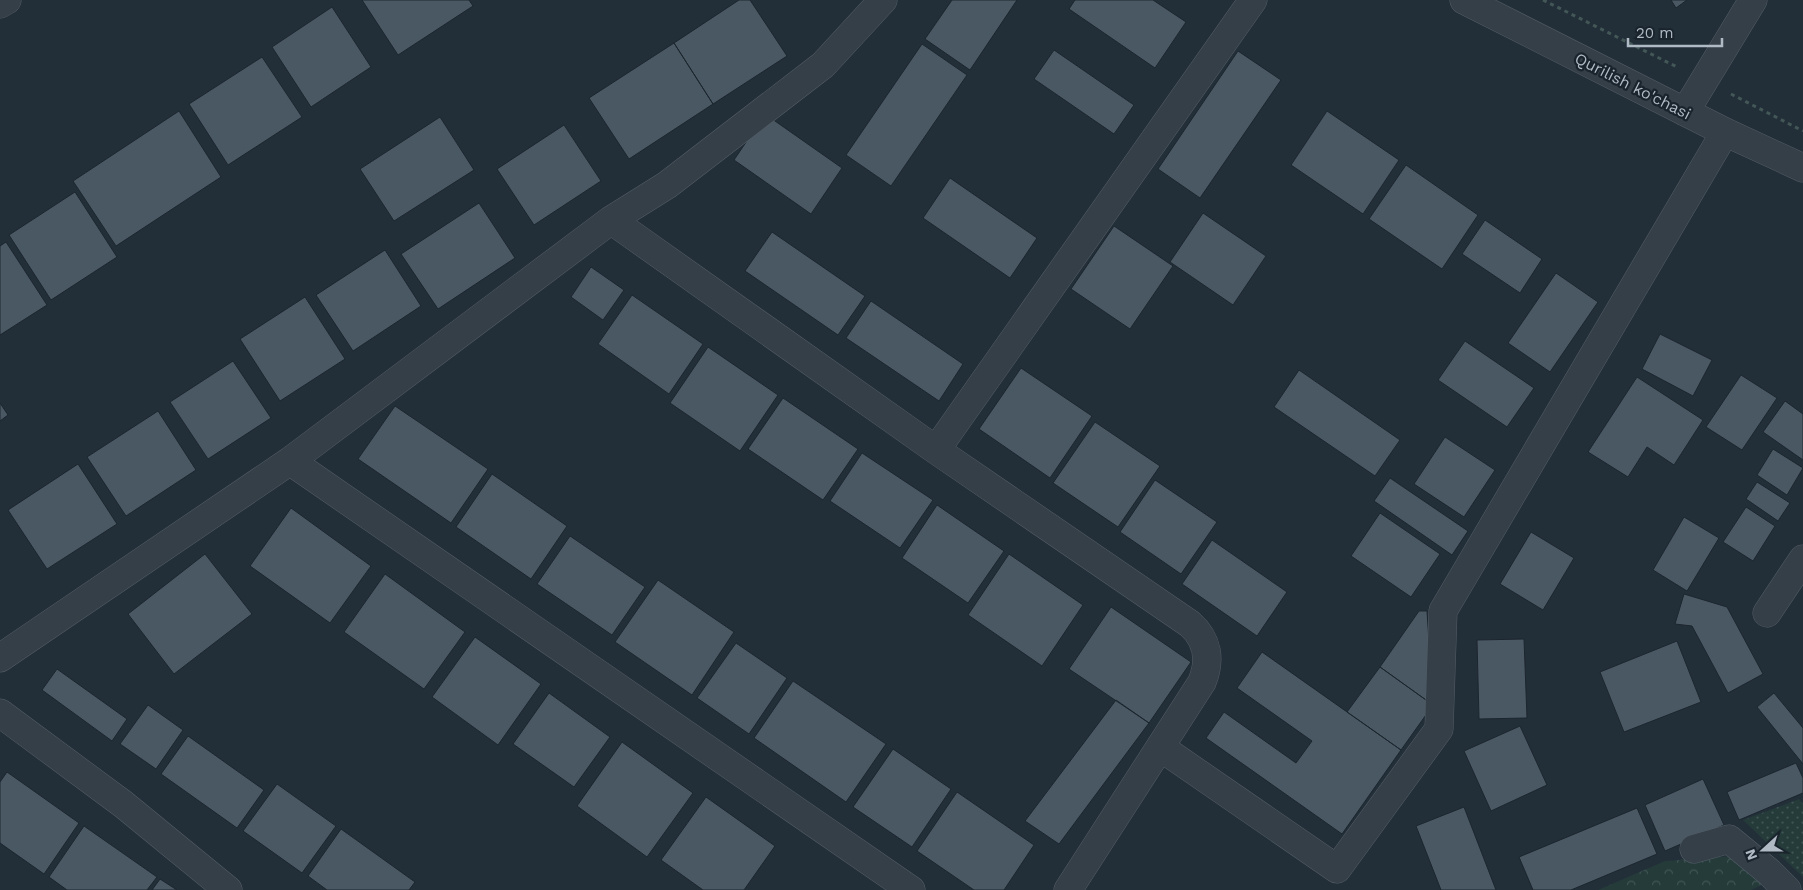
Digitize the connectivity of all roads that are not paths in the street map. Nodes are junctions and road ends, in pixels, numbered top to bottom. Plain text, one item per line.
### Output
1 (6, 0) edge
2 (883, 0) edge
3 (1253, 0) edge
4 (1753, 0) edge
5 (0, 4) edge
6 (1480, 4) edge
7 (1685, 112) junction
8 (1724, 132) junction
9 (1803, 168) edge
10 (611, 220) junction
11 (936, 450) junction
12 (290, 461) junction
13 (1803, 559) edge
14 (1768, 613) dead end
15 (0, 658) edge
16 (0, 713) edge
17 (1160, 748) junction
18 (1694, 849) dead end
19 (228, 890) edge
20 (911, 890) edge
21 (1068, 890) edge
22 (1787, 890) edge

1 - 5 street
2 - 10 street
3 - 11 street
4 - 7 street
6 - 7 street, Qurilish ko'chasi
7 - 8 street, Qurilish ko'chasi
8 - 9 street, Qurilish ko'chasi
8 - 17 street
10 - 11 street
10 - 12 street
11 - 17 street
12 - 15 street
12 - 20 street
13 - 14 street
16 - 19 street
17 - 21 street
18 - 22 street

